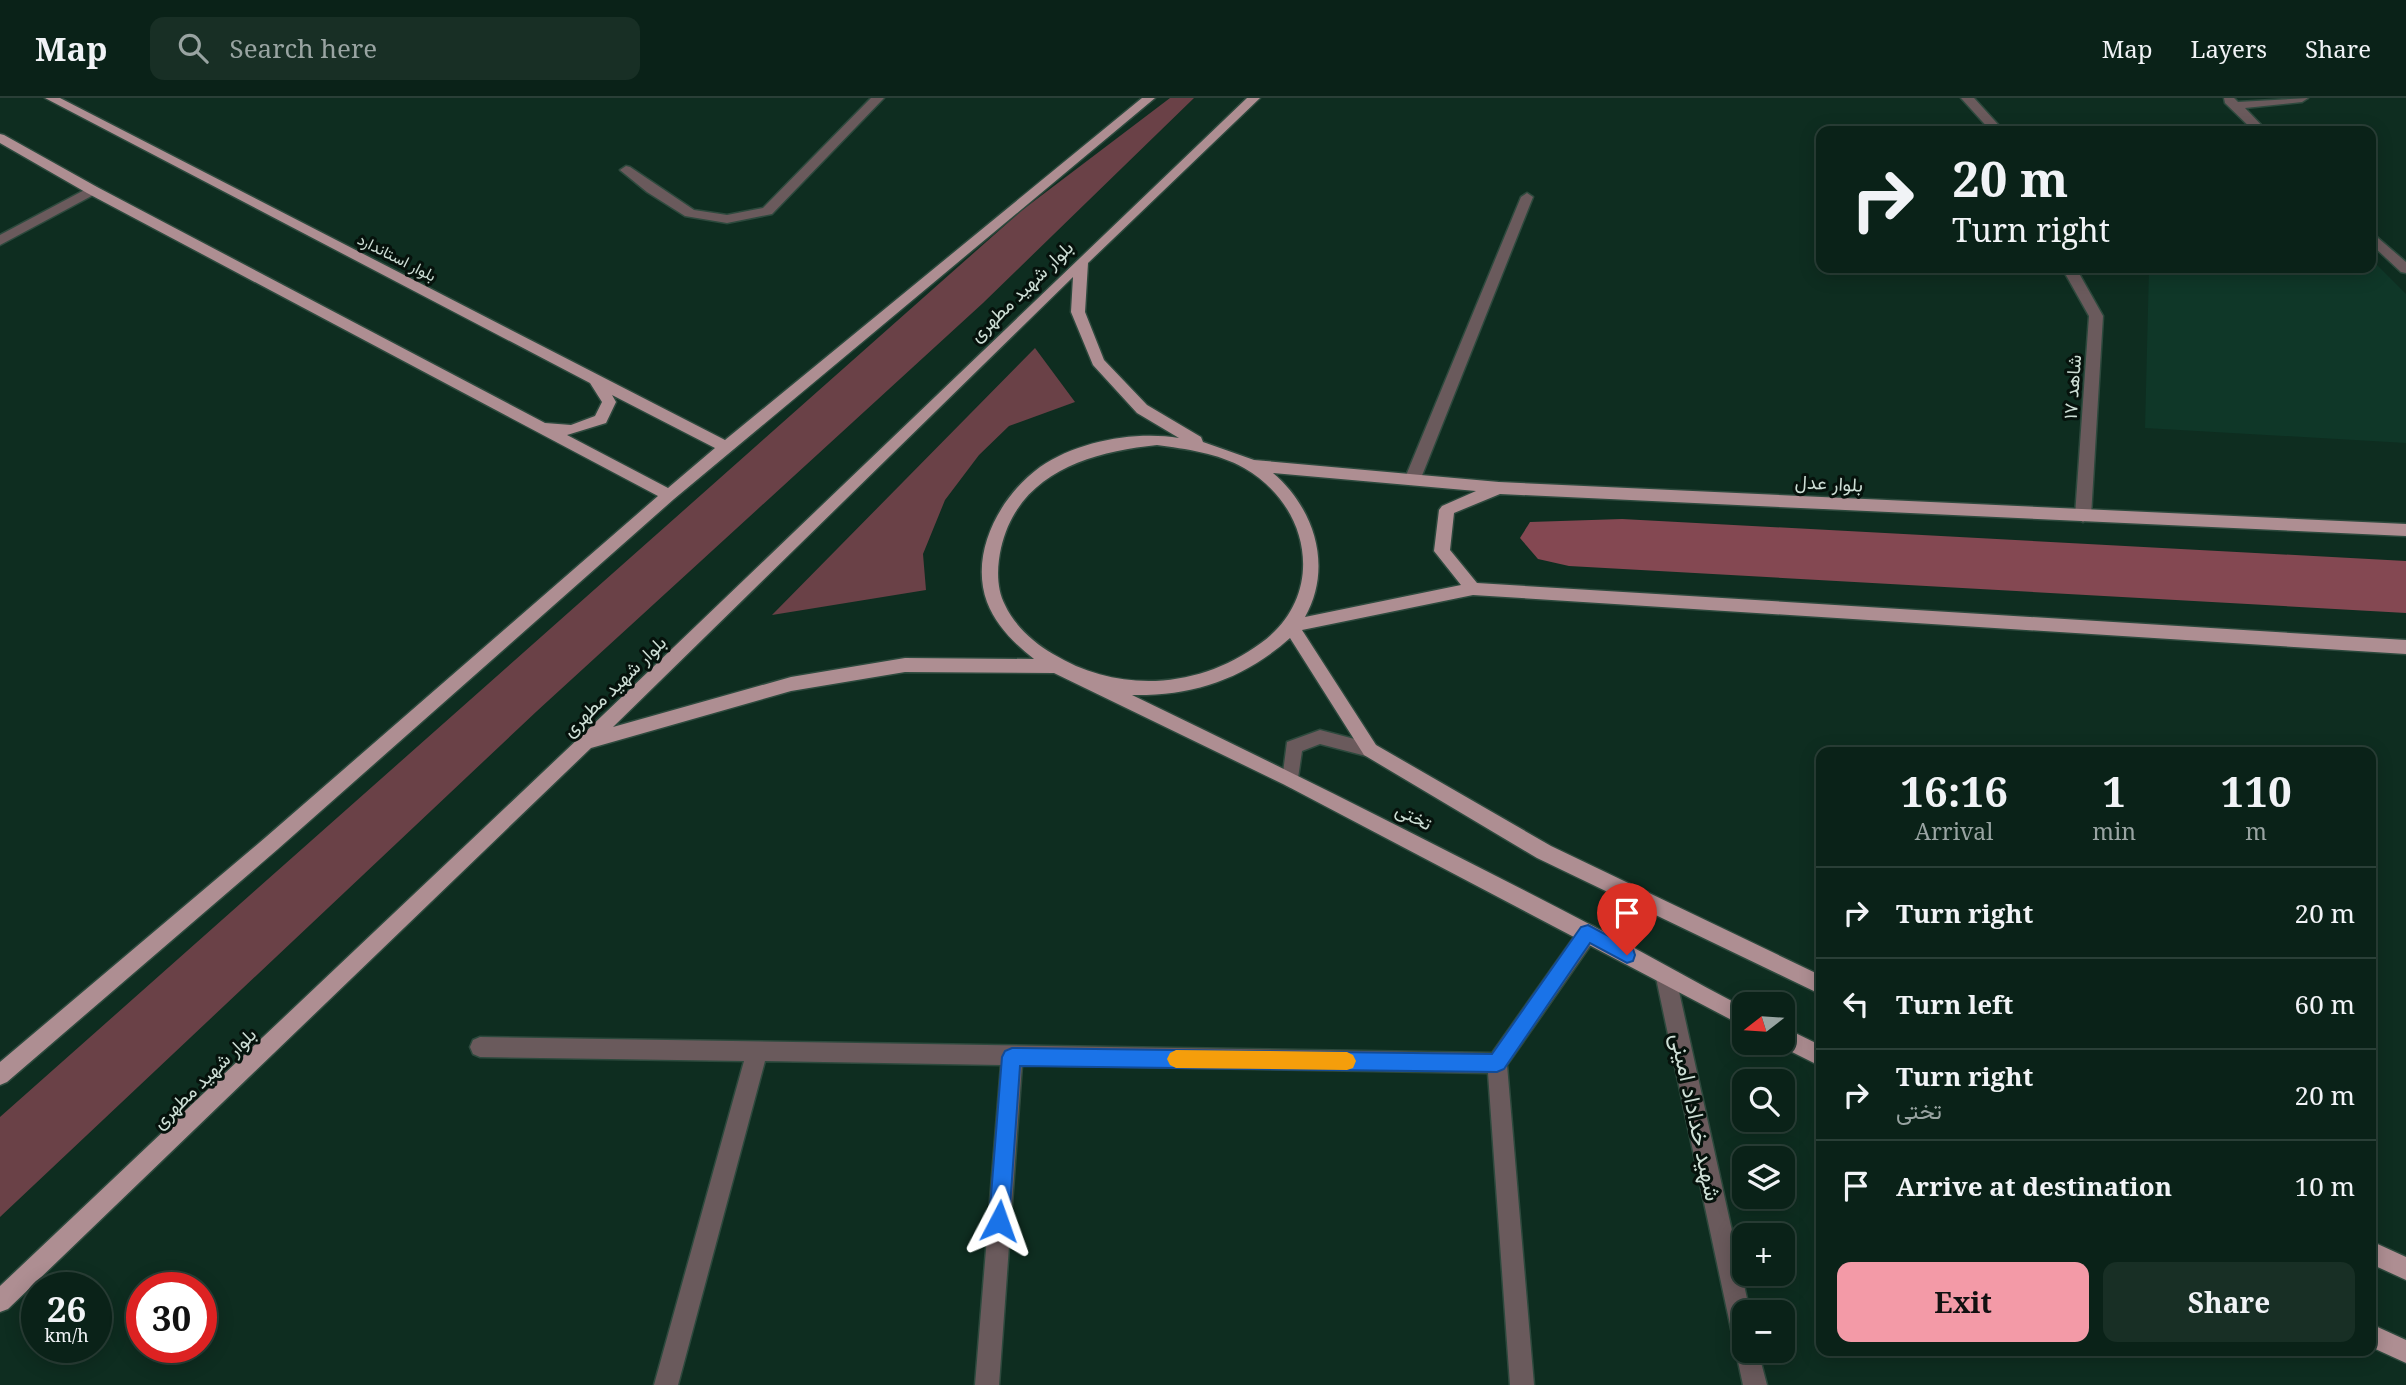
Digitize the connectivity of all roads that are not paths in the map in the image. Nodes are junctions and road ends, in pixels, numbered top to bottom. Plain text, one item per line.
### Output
1 (51, 98) edge
2 (878, 98) edge
3 (1149, 98) edge
4 (1254, 98) edge
5 (1967, 98) edge
6 (2302, 98) edge
7 (2231, 102) edge
8 (1993, 126) edge
9 (2256, 126) edge
10 (0, 138) edge
11 (626, 170) dead end
12 (92, 190) junction
13 (1527, 197) dead end
14 (0, 241) edge
15 (2376, 241) edge
16 (1081, 262) junction
17 (2406, 268) edge
18 (2072, 273) edge
19 (596, 380) junction
20 (538, 426) junction
21 (1205, 447) junction
22 (727, 448) junction
23 (1251, 465) junction
24 (1413, 478) junction
25 (1499, 488) junction
26 (669, 495) junction
27 (2083, 516) junction
28 (2406, 530) edge
29 (1473, 589) junction
30 (1291, 626) junction
31 (2406, 647) edge
32 (1056, 666) junction
33 (586, 742) junction
34 (1370, 750) junction
35 (1291, 780) junction
36 (1588, 933) junction
37 (1666, 978) junction
38 (1816, 983) edge
39 (1732, 1011) edge
40 (1796, 1044) edge
41 (480, 1047) dead end
42 (757, 1052) junction
43 (1816, 1054) edge
44 (1012, 1057) junction
45 (1497, 1063) junction
46 (0, 1075) edge
47 (2376, 1254) edge
48 (2406, 1269) edge
49 (1736, 1300) edge
50 (0, 1301) edge
51 (2376, 1337) edge
52 (2406, 1352) edge
53 (1750, 1363) edge
54 (666, 1385) edge
55 (987, 1385) edge
56 (1522, 1385) edge
57 (1755, 1385) edge

1 - 19 main road, بلوار استاندارد
2 - 11 street
3 - 22 main road
4 - 16 main road, بلوار شهید مطهری
5 - 8 street
6 - 7 street
7 - 9 street
10 - 12 main road
12 - 14 street
12 - 20 main road
13 - 24 street
15 - 17 street
16 - 21 main road
16 - 33 main road, بلوار شهید مطهری
18 - 27 street, شاهد ۱۷
19 - 20 main road
19 - 22 main road, بلوار استاندارد
20 - 26 main road
21 - 23 main road
21 - 32 main road
22 - 26 main road
23 - 24 main road, بلوار عدل
23 - 30 main road
24 - 25 main road, بلوار عدل
25 - 27 main road, بلوار عدل
25 - 29 main road
26 - 46 main road
27 - 28 main road, بلوار عدل
29 - 30 main road
29 - 31 main road
30 - 32 main road
30 - 34 main road, تختی
32 - 33 main road
32 - 35 main road, تختی
33 - 50 main road, بلوار شهید مطهری
34 - 35 street
34 - 38 main road, تختی
35 - 36 main road, تختی
36 - 37 main road, تختی
36 - 45 street
37 - 39 main road, تختی
37 - 49 street, شهید خداداد امینی
40 - 43 main road
41 - 42 street
42 - 44 street
42 - 54 street
44 - 45 street
44 - 55 street
45 - 56 street
47 - 48 main road
51 - 52 main road
53 - 57 street

